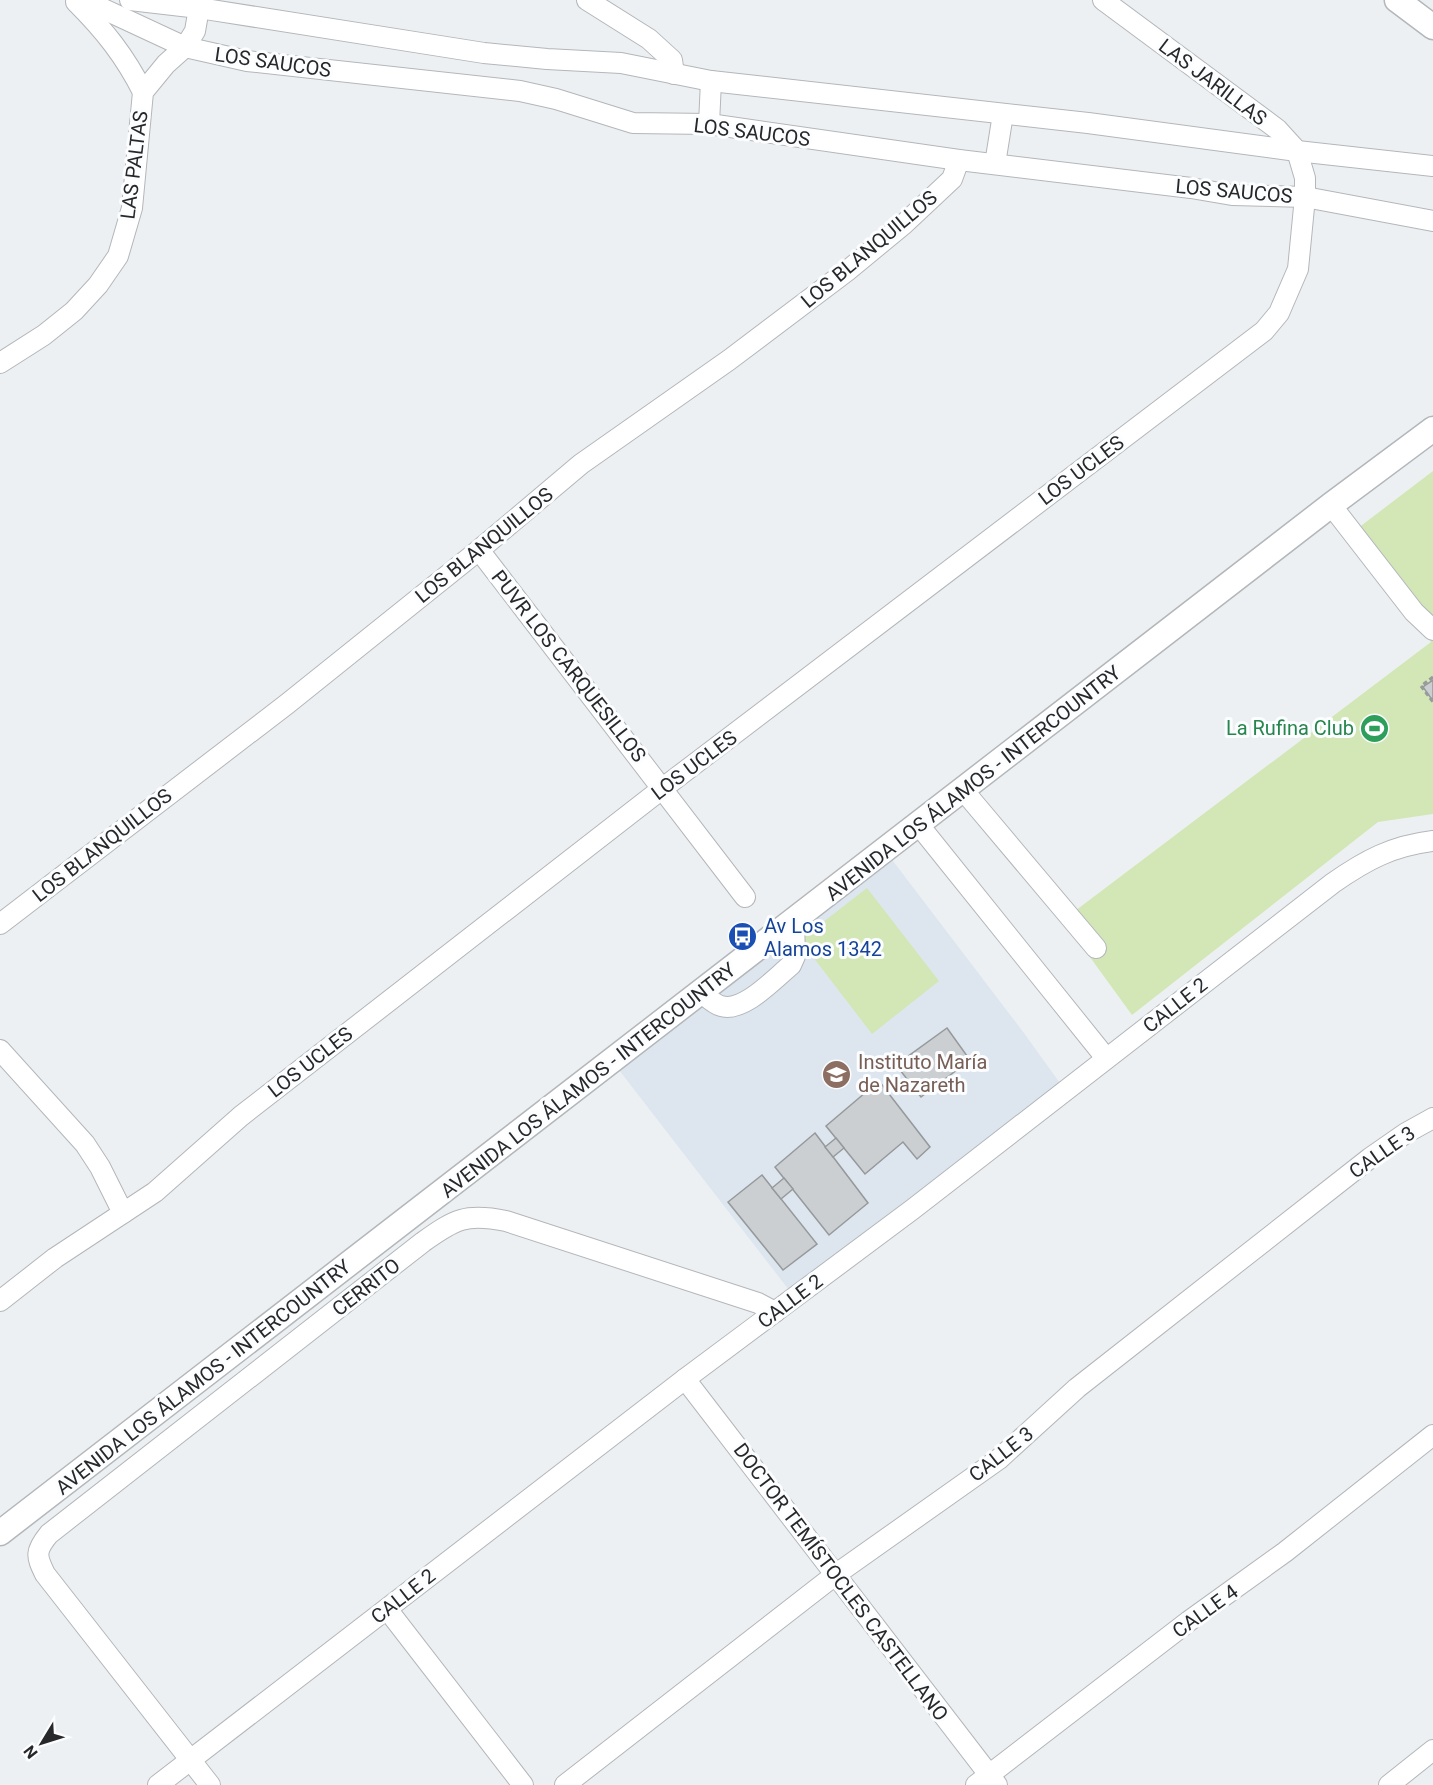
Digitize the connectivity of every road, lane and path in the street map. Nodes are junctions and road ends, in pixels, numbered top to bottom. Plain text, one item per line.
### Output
1 (75, 0) edge
2 (84, 0) edge
3 (130, 0) edge
4 (587, 0) edge
5 (1103, 0) edge
6 (1397, 0) edge
7 (199, 9) junction
8 (1433, 27) edge
9 (185, 47) junction
10 (674, 74) junction
11 (711, 81) junction
12 (142, 92) junction
13 (1003, 114) junction
14 (709, 124) junction
15 (1297, 151) junction
16 (959, 160) junction
17 (995, 164) junction
18 (1433, 166) edge
19 (1305, 188) junction
20 (1433, 221) edge
21 (0, 363) edge
22 (1433, 429) edge
23 (1331, 505) junction
24 (479, 550) junction
25 (1433, 630) edge
26 (1433, 677) edge
27 (1433, 702) edge
28 (663, 788) junction
29 (963, 790) junction
30 (918, 824) junction
31 (1433, 841) edge
32 (745, 897) dead end
33 (794, 922) junction
34 (0, 924) edge
35 (1096, 948) dead end
36 (702, 993) junction
37 (0, 1050) edge
38 (1106, 1058) junction
39 (1433, 1118) edge
40 (123, 1213) junction
41 (0, 1301) edge
42 (775, 1312) junction
43 (685, 1379) junction
44 (1433, 1436) edge
45 (0, 1533) edge
46 (835, 1575) junction
47 (387, 1609) junction
48 (1433, 1750) edge
49 (190, 1760) junction
50 (987, 1782) edge
51 (158, 1785) edge
52 (210, 1785) edge
53 (523, 1785) edge
54 (566, 1785) edge
55 (1389, 1785) edge

1 - 12 street, LAS PALTAS
2 - 9 street, LOS SAUCOS
3 - 7 street, LOS SAUCOS
4 - 10 street
5 - 15 street, LAS JARILLAS
6 - 8 main road
7 - 9 street, LAS PALTAS
7 - 10 street, LOS SAUCOS
9 - 12 street, LAS PALTAS
9 - 14 street, LOS SAUCOS
10 - 11 street, LOS SAUCOS
11 - 13 street, LOS SAUCOS
11 - 14 street
12 - 21 street, LAS PALTAS
13 - 15 street, LOS SAUCOS
13 - 17 street
14 - 16 street, LOS SAUCOS
15 - 18 street, LOS SAUCOS
15 - 19 street, LAS JARILLAS
16 - 17 street, LOS SAUCOS
16 - 24 street, LOS BLANQUILLOS
17 - 19 street, LOS SAUCOS
19 - 20 street, LOS SAUCOS
19 - 28 street, LOS UCLES
22 - 23 main road, AVENIDA LOS ÁLAMOS - INTERCOUNTRY
23 - 25 street
23 - 29 main road, AVENIDA LOS ÁLAMOS - INTERCOUNTRY
24 - 28 street, PUVR LOS CARQUESILLOS
24 - 34 street, LOS BLANQUILLOS
26 - 27 path
28 - 32 street, PUVR LOS CARQUESILLOS
28 - 40 street, LOS UCLES
29 - 30 main road, AVENIDA LOS ÁLAMOS - INTERCOUNTRY
29 - 35 street
30 - 33 main road, AVENIDA LOS ÁLAMOS - INTERCOUNTRY
30 - 38 street
31 - 38 street, CALLE 2
33 - 36 main road, AVENIDA LOS ÁLAMOS - INTERCOUNTRY
33 - 36 street
36 - 45 main road, AVENIDA LOS ÁLAMOS - INTERCOUNTRY
37 - 40 street
38 - 42 street, CALLE 2
39 - 46 street, CALLE 3
40 - 41 street, LOS UCLES
42 - 43 street, CALLE 2
42 - 49 street, CERRITO
43 - 46 street, DOCTOR TEMÍSTOCLES CASTELLANO
43 - 47 street, CALLE 2
44 - 50 street, CALLE 4
46 - 50 street, DOCTOR TEMÍSTOCLES CASTELLANO
46 - 54 street, CALLE 3
47 - 49 street, CALLE 2
47 - 53 street
48 - 55 street
49 - 51 street, CALLE 2
49 - 52 street

